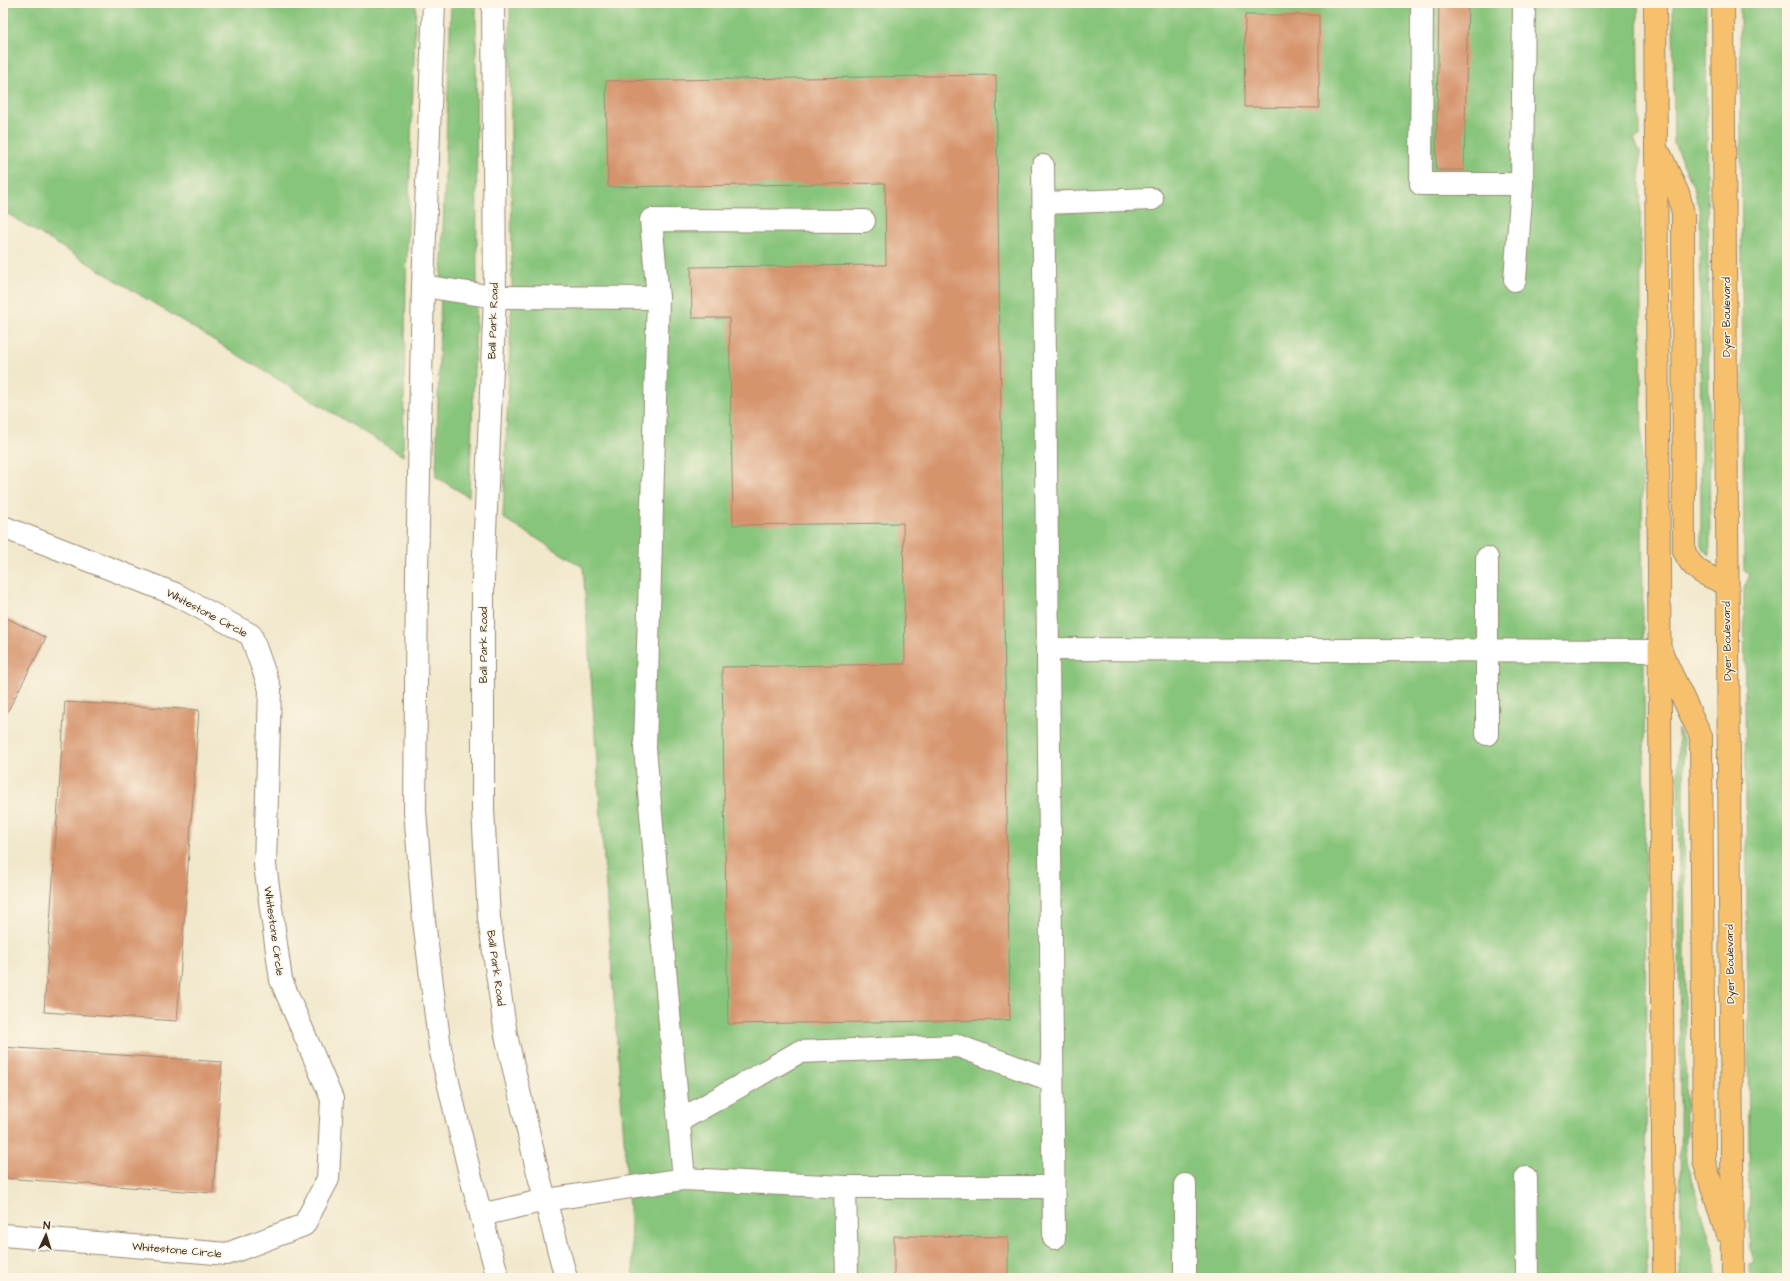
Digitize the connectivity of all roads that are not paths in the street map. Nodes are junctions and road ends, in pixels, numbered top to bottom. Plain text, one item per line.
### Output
1 (434, 3) edge
2 (493, 3) edge
3 (1422, 3) edge
4 (1524, 3) edge
5 (1655, 3) edge
6 (1723, 3) edge
7 (1657, 148) junction
8 (1043, 166) dead end
9 (1522, 184) junction
10 (1152, 199) dead end
11 (1044, 203) junction
12 (864, 221) dead end
13 (1515, 280) dead end
14 (423, 286) junction
15 (495, 297) junction
16 (658, 298) junction
17 (3, 527) edge
18 (1487, 558) dead end
19 (1727, 584) junction
20 (1047, 649) junction
21 (1486, 649) junction
22 (1661, 650) junction
23 (1487, 734) dead end
24 (1052, 1080) junction
25 (679, 1121) junction
26 (1526, 1178) dead end
27 (684, 1179) junction
28 (1185, 1185) dead end
29 (845, 1187) junction
30 (1053, 1188) junction
31 (546, 1200) junction
32 (481, 1215) junction
33 (3, 1235) edge
34 (1054, 1238) dead end
35 (1733, 1252) junction
36 (498, 1278) edge
37 (566, 1278) edge
38 (848, 1278) edge
39 (1184, 1278) edge
40 (1527, 1278) edge
41 (1664, 1278) edge
42 (1733, 1278) edge

1 - 14 street
2 - 15 street, Ball Park Road
3 - 9 street
4 - 9 street
5 - 7 main road
6 - 19 main road, Dyer Boulevard
7 - 19 main road
7 - 22 main road
8 - 11 street
9 - 13 street
10 - 11 street
11 - 20 street
12 - 16 street
14 - 15 street
14 - 32 street
15 - 16 street
15 - 31 street, Ball Park Road
16 - 25 street
17 - 33 street, Whitestone Circle
18 - 21 street
19 - 35 main road, Dyer Boulevard
20 - 21 street
20 - 24 street
21 - 22 street
21 - 23 street
22 - 35 main road
22 - 41 main road
24 - 25 street
24 - 30 street
25 - 27 street
26 - 40 street
27 - 29 street
27 - 31 street
28 - 39 street
29 - 30 street
29 - 38 street
30 - 34 street
31 - 32 street
31 - 37 street, Ball Park Road
32 - 36 street
35 - 42 main road, Dyer Boulevard

